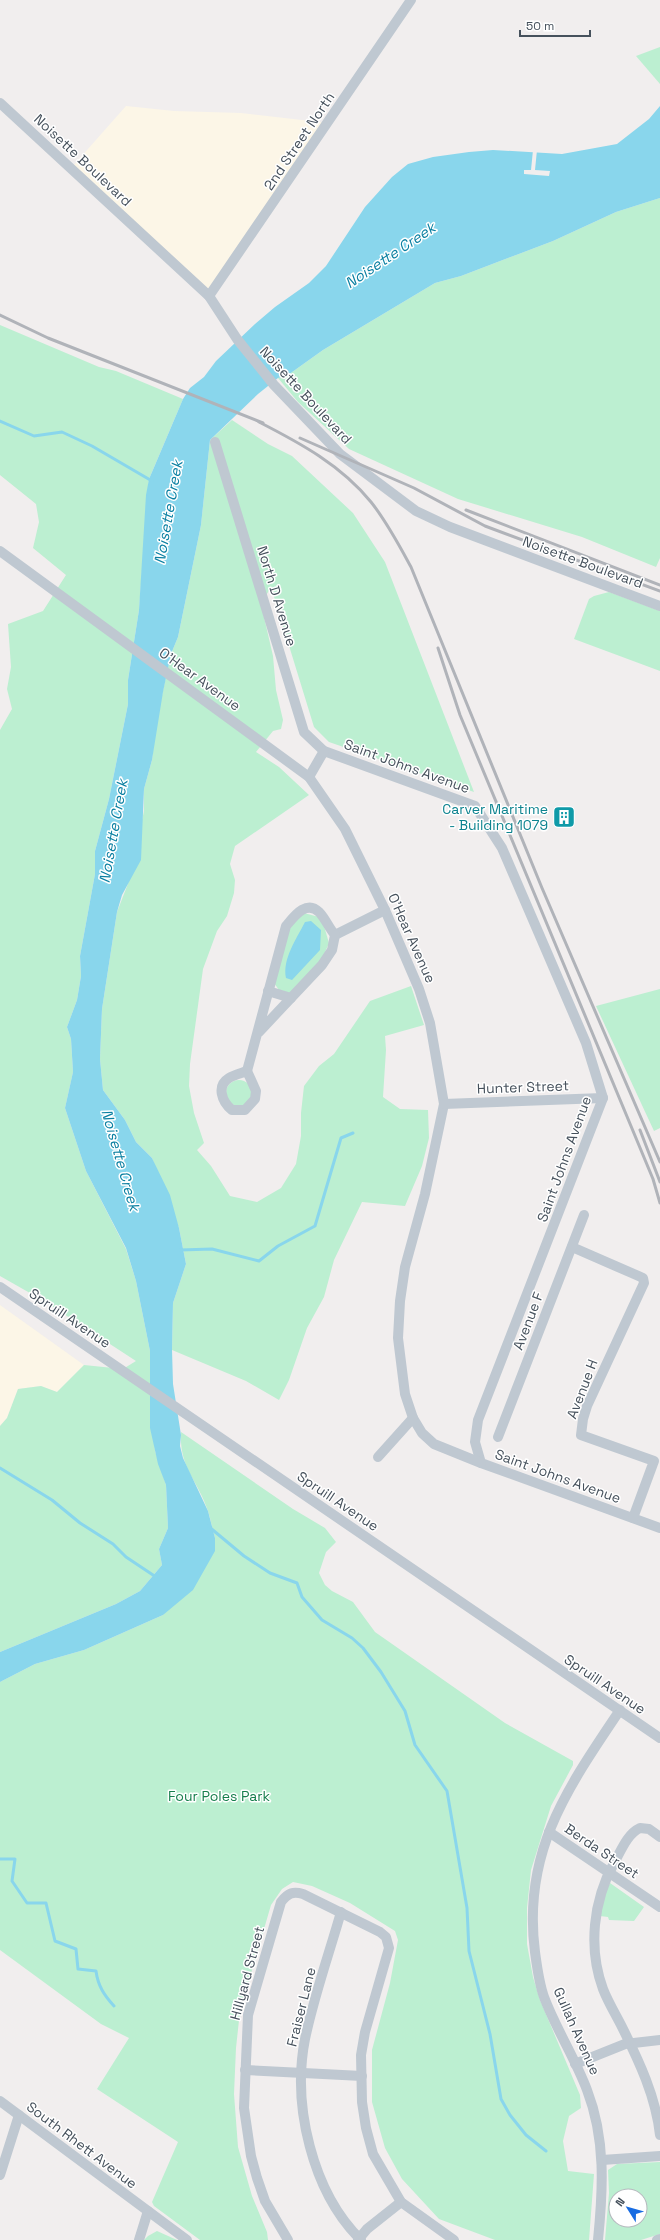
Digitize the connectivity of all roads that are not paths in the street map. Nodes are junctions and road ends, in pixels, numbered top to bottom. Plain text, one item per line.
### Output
1 (411, 0) edge
2 (0, 103) edge
3 (210, 296) junction
4 (215, 442) dead end
5 (0, 551) edge
6 (660, 606) edge
7 (324, 751) junction
8 (309, 777) junction
9 (385, 910) junction
10 (335, 935) junction
11 (268, 990) junction
12 (291, 998) junction
13 (259, 1032) junction
14 (247, 1071) dead end
15 (603, 1098) junction
16 (444, 1104) junction
17 (584, 1215) dead end
18 (572, 1247) junction
19 (0, 1287) edge
20 (413, 1418) junction
21 (498, 1438) dead end
22 (378, 1458) dead end
23 (481, 1463) junction
24 (633, 1518) junction
25 (660, 1528) edge
26 (620, 1710) junction
27 (660, 1738) edge
28 (549, 1832) junction
29 (660, 1837) edge
30 (609, 1872) junction
31 (660, 1907) edge
32 (341, 1912) junction
33 (660, 2040) edge
34 (630, 2043) junction
35 (575, 2064) junction
36 (245, 2070) junction
37 (303, 2073) junction
38 (362, 2076) junction
39 (656, 2099) edge
40 (0, 2101) edge
41 (19, 2114) junction
42 (660, 2135) edge
43 (660, 2156) edge
44 (602, 2160) junction
45 (0, 2175) edge
46 (401, 2202) junction
47 (148, 2211) junction
48 (359, 2239) edge
49 (660, 2239) edge
50 (138, 2240) edge
51 (187, 2240) edge
52 (288, 2240) edge
53 (454, 2240) edge
54 (598, 2240) edge
55 (657, 2240) edge

1 - 3 street, 2nd Street North
2 - 3 street, Noisette Boulevard
3 - 6 street, Noisette Boulevard
4 - 7 street, North D Avenue
5 - 8 street, O'Hear Avenue
7 - 8 street, Saint Johns Avenue
7 - 15 street, Saint Johns Avenue
8 - 9 street, O'Hear Avenue
9 - 10 street
9 - 16 street, O'Hear Avenue
10 - 11 street
10 - 12 street
11 - 12 street
11 - 13 street
12 - 13 street
13 - 14 street
15 - 16 street, Hunter Street
15 - 23 street, Saint Johns Avenue
16 - 20 street, O'Hear Avenue
17 - 18 street, Avenue F
18 - 21 street, Avenue F
18 - 24 street, Avenue H
19 - 26 street, Spruill Avenue
20 - 22 street
20 - 23 street, O'Hear Avenue
23 - 24 street, Saint Johns Avenue
24 - 25 street, Saint Johns Avenue
26 - 27 street, Spruill Avenue
26 - 28 street, Gullah Avenue
28 - 30 street, Berda Street
28 - 35 street, Gullah Avenue
29 - 30 street
30 - 31 street, Berda Street
30 - 34 street
32 - 36 street, Hillyard Street
32 - 37 street, Fraiser Lane
32 - 38 street, Hillyard Street
33 - 34 street
34 - 35 street
34 - 39 street
35 - 44 street, Gullah Avenue
36 - 37 street
36 - 52 street, Hillyard Street
37 - 38 street
37 - 48 street, Fraiser Lane
38 - 46 street
39 - 42 street
40 - 41 street, South Rhett Avenue
41 - 45 street
41 - 47 street, South Rhett Avenue
43 - 44 street
44 - 54 street, Gullah Avenue
46 - 48 street
46 - 53 street
47 - 50 street
47 - 51 street, South Rhett Avenue
49 - 55 street

